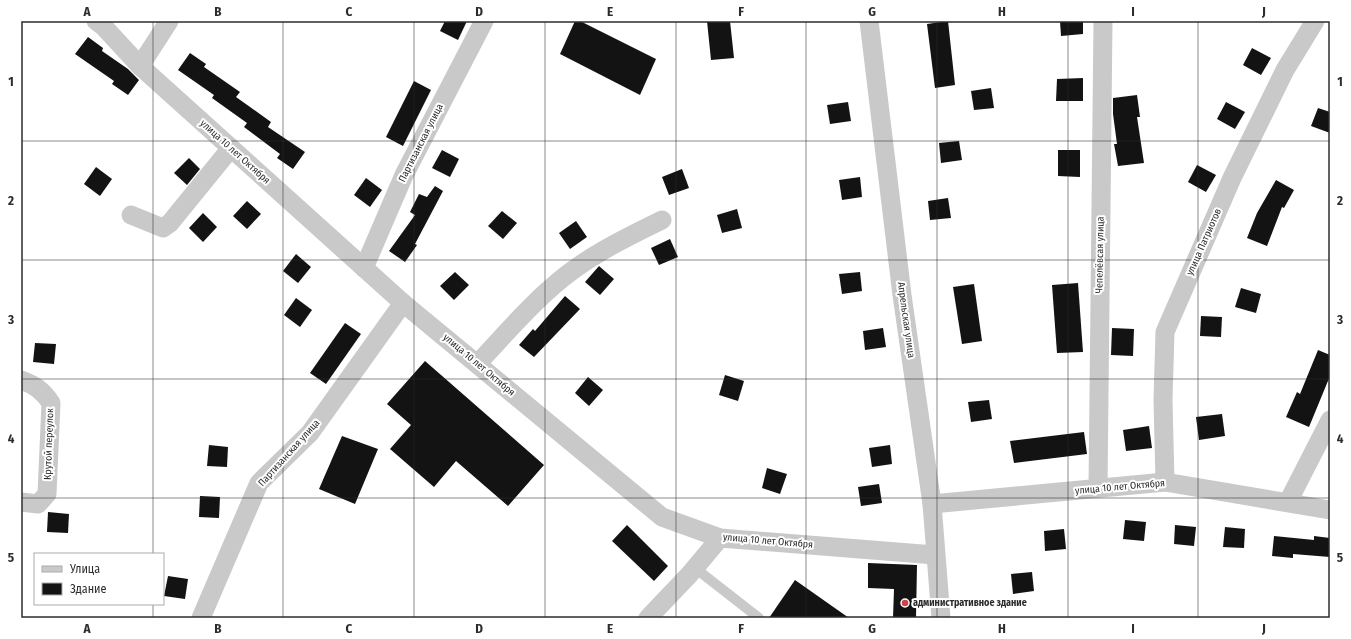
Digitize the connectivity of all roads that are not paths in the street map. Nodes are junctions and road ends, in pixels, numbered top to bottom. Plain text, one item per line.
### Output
1 (96, 21) edge
2 (168, 21) edge
3 (484, 21) edge
4 (869, 21) edge
5 (1103, 21) edge
6 (1315, 21) edge
7 (140, 66) junction
8 (231, 148) junction
9 (131, 215) dead end
10 (662, 220) dead end
11 (364, 268) junction
12 (403, 303) junction
13 (477, 364) junction
14 (21, 380) edge
15 (1330, 420) edge
16 (1165, 482) junction
17 (1098, 488) junction
18 (21, 502) edge
19 (1288, 502) junction
20 (932, 504) junction
21 (1330, 510) edge
22 (720, 538) junction
23 (935, 555) junction
24 (695, 568) junction
25 (201, 618) edge
26 (648, 618) edge
27 (759, 618) edge
28 (941, 618) edge

1 - 7 street, улица 10 лет Октября
2 - 7 street
3 - 11 street, Партизанская улица
4 - 20 street, Апрельская улица
5 - 17 street, Чепелёвсая улица
6 - 16 street, улица Патриотов
7 - 8 street, улица 10 лет Октября
8 - 9 street
8 - 11 street, улица 10 лет Октября
10 - 13 street
11 - 12 street, улица 10 лет Октября
12 - 13 street, улица 10 лет Октября
12 - 25 street, Партизанская улица
13 - 22 street, улица 10 лет Октября
14 - 18 street, Крутой переулок
15 - 19 street
16 - 17 street, улица 10 лет Октября
16 - 19 street, улица 10 лет Октября
17 - 20 street, улица 10 лет Октября
19 - 21 street, улица 10 лет Октября
20 - 23 street, Апрельская улица
22 - 23 street, улица 10 лет Октября
22 - 24 street
23 - 28 street, Апрельская улица
24 - 26 street
24 - 27 lane

